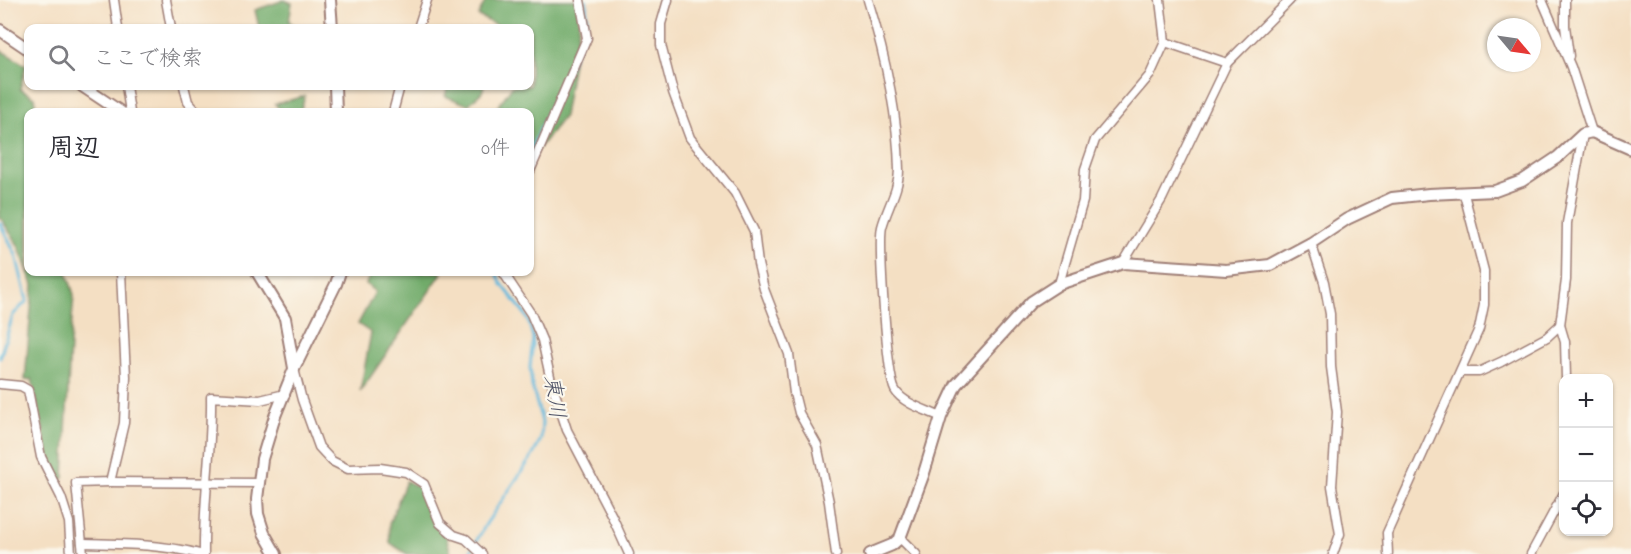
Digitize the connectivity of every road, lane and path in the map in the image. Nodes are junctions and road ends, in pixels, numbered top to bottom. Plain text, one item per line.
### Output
1 (114, 0) edge
2 (166, 0) edge
3 (330, 0) edge
4 (427, 0) edge
5 (580, 0) edge
6 (668, 0) edge
7 (868, 0) edge
8 (1160, 0) edge
9 (1290, 0) edge
10 (1542, 0) edge
11 (1565, 0) edge
12 (117, 24) edge
13 (170, 24) edge
14 (332, 24) edge
15 (419, 24) edge
16 (0, 30) edge
17 (1165, 42) junction
18 (24, 46) edge
19 (1227, 63) junction
20 (1571, 67) junction
21 (88, 90) edge
22 (126, 90) edge
23 (185, 90) edge
24 (335, 90) edge
25 (399, 90) edge
26 (115, 108) edge
27 (129, 108) edge
28 (193, 108) edge
29 (336, 108) edge
30 (394, 108) edge
31 (1588, 133) junction
32 (1631, 149) edge
33 (534, 162) edge
34 (1464, 194) junction
35 (1311, 243) junction
36 (1123, 262) junction
37 (121, 276) edge
38 (259, 276) edge
39 (338, 276) edge
40 (505, 276) edge
41 (1059, 284) junction
42 (1560, 325) junction
43 (294, 369) junction
44 (1461, 372) junction
45 (1566, 374) edge
46 (0, 384) edge
47 (285, 394) junction
48 (941, 417) junction
49 (207, 481) junction
50 (111, 482) junction
51 (259, 483) junction
52 (1559, 501) edge
53 (900, 538) junction
54 (82, 543) junction
55 (71, 554) edge
56 (83, 554) edge
57 (202, 554) edge
58 (276, 554) edge
59 (482, 554) edge
60 (629, 554) edge
61 (836, 554) edge
62 (870, 554) edge
63 (916, 554) edge
64 (1333, 554) edge
65 (1388, 554) edge
66 (1531, 554) edge

1 - 12 street
2 - 13 street
3 - 14 street
4 - 15 street
5 - 33 street
6 - 61 street
7 - 48 street
8 - 17 street
9 - 19 street
10 - 20 street
11 - 20 street
16 - 18 street
17 - 19 street
17 - 41 street
19 - 36 street
20 - 31 street
21 - 26 street
22 - 27 street
23 - 28 street
24 - 29 street
25 - 30 street
31 - 32 street
31 - 34 street
31 - 42 street
34 - 35 street
34 - 44 street
35 - 36 street
35 - 64 street
36 - 41 street
37 - 50 street
38 - 43 street
39 - 43 street
40 - 60 street
41 - 48 street
42 - 44 street
42 - 45 street
43 - 47 street
43 - 59 street
44 - 65 street
46 - 55 street
47 - 49 street
47 - 51 street
48 - 53 street
49 - 50 street
49 - 51 street
49 - 57 street
50 - 54 street
51 - 58 street
52 - 66 street
53 - 62 street
53 - 63 street
54 - 56 street
54 - 57 street

